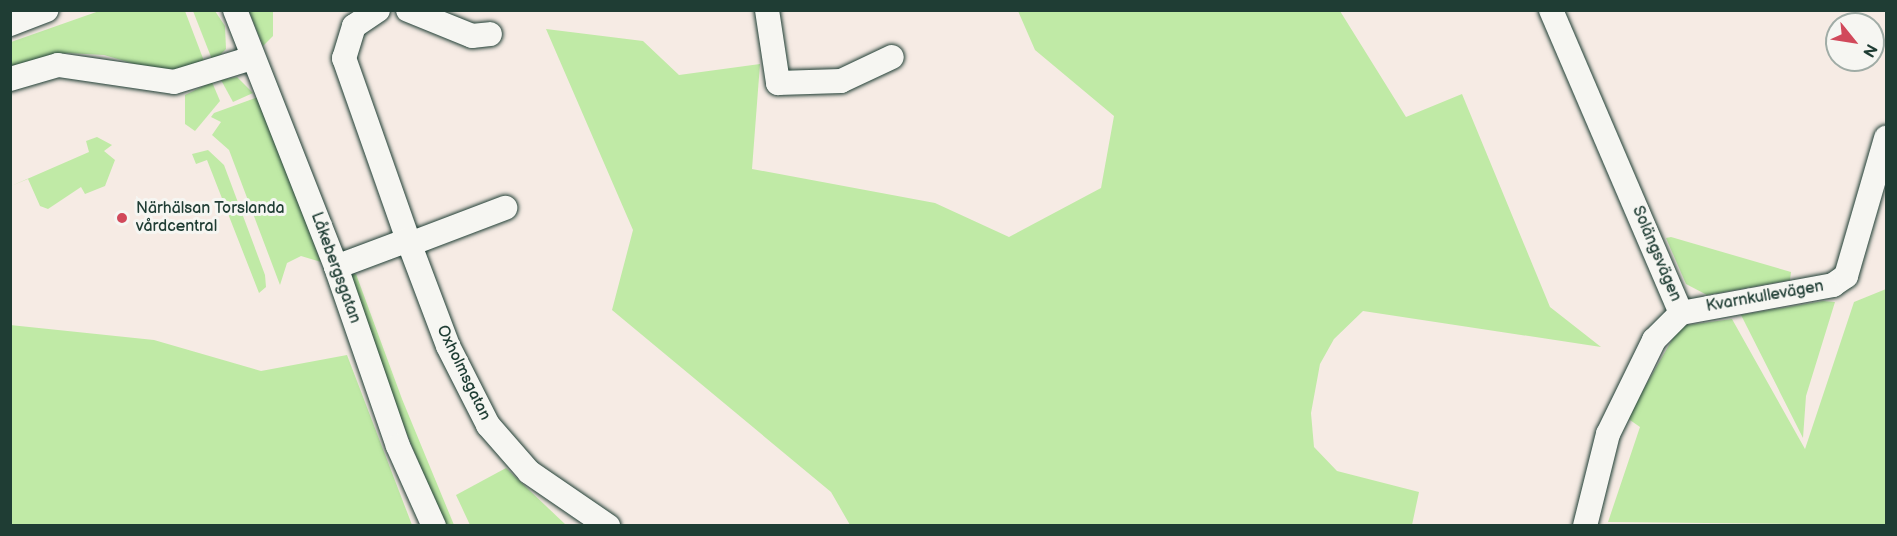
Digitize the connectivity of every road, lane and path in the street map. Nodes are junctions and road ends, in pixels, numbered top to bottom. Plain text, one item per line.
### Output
1 (46, 10) edge
2 (235, 10) edge
3 (378, 10) edge
4 (408, 10) edge
5 (767, 10) edge
6 (1551, 10) edge
7 (10, 24) edge
8 (490, 34) dead end
9 (892, 57) dead end
10 (252, 58) junction
11 (10, 79) edge
12 (1887, 138) edge
13 (505, 208) dead end
14 (409, 242) junction
15 (336, 267) junction
16 (1681, 313) junction
17 (434, 525) edge
18 (608, 525) edge
19 (1585, 525) edge

1 - 7 street
2 - 10 street, Låkebergsgatan
3 - 14 street, Oxholmsgatan
4 - 8 street
5 - 9 street
6 - 16 street, Solängsvägen
10 - 11 street
10 - 15 street, Låkebergsgatan
12 - 16 street, Kvarnkullevägen
13 - 14 street
14 - 15 street
14 - 18 street, Oxholmsgatan
15 - 17 street, Låkebergsgatan
16 - 19 street, Solängsvägen

